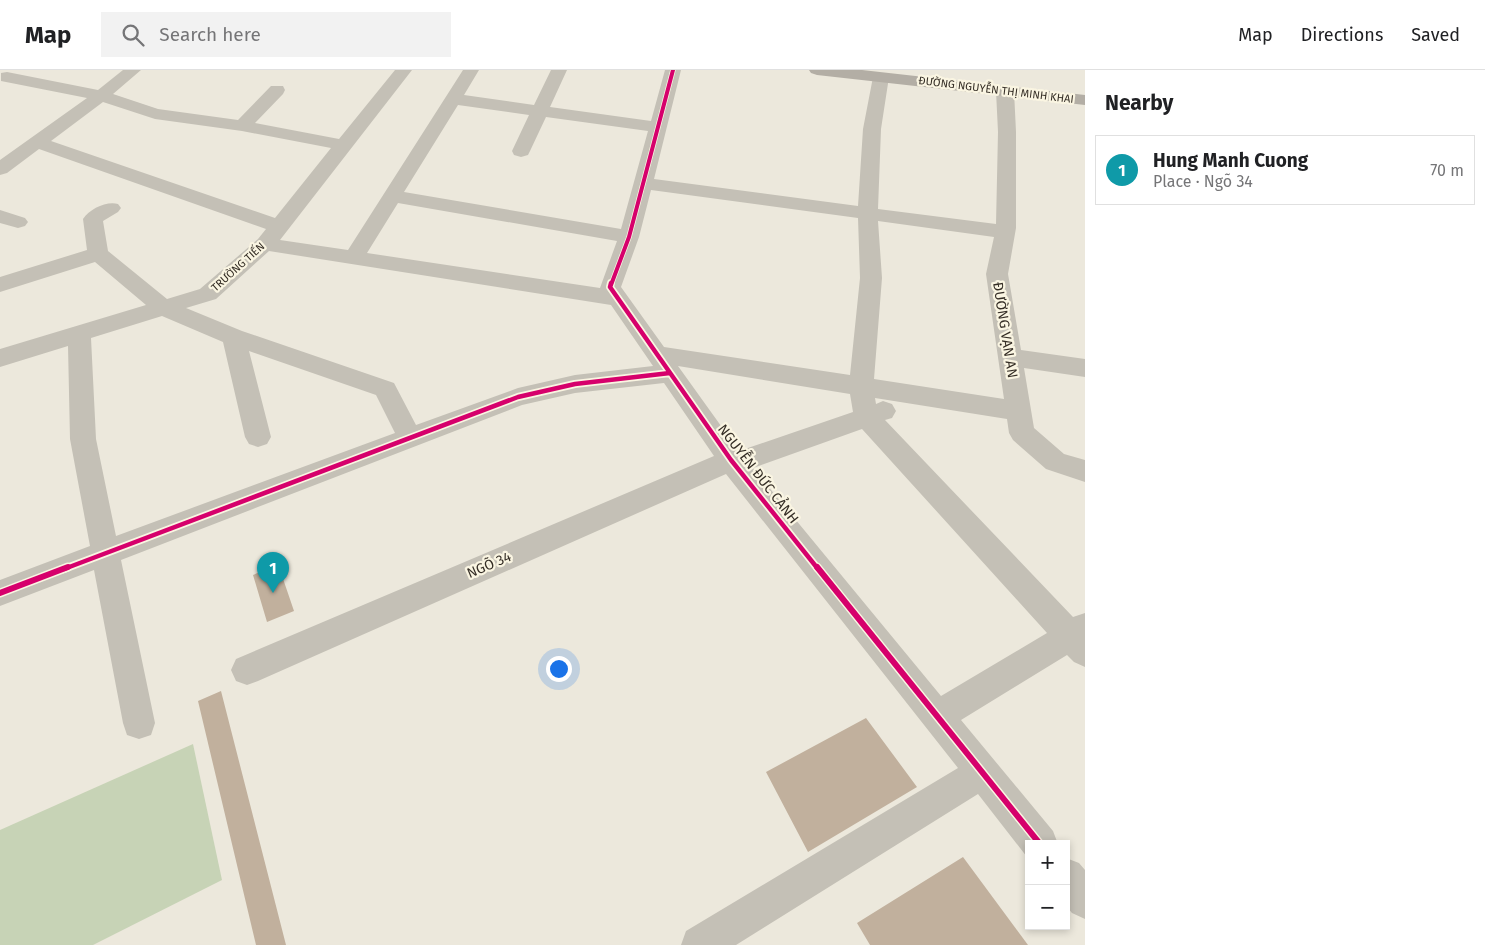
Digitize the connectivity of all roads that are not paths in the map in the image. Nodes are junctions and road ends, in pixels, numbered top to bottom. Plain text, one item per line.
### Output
1 (133, 70) edge
2 (404, 70) edge
3 (471, 70) edge
4 (559, 70) edge
5 (673, 70) edge
6 (817, 70) edge
7 (8, 76) edge
8 (881, 77) junction
9 (278, 90) dead end
10 (1005, 91) junction
11 (101, 96) junction
12 (453, 99) junction
13 (1085, 100) edge
14 (541, 111) junction
15 (242, 126) junction
16 (658, 127) junction
17 (36, 142) junction
18 (342, 145) junction
19 (521, 150) dead end
20 (0, 168) edge
21 (643, 183) junction
22 (392, 196) junction
23 (111, 208) dead end
24 (868, 214) junction
25 (279, 226) junction
26 (1005, 232) junction
27 (629, 237) junction
28 (265, 244) junction
29 (98, 254) junction
30 (353, 258) junction
31 (0, 286) edge
32 (617, 298) junction
33 (164, 308) junction
34 (80, 333) junction
35 (234, 337) junction
36 (1009, 356) junction
37 (0, 358) edge
38 (663, 364) junction
39 (1085, 368) edge
40 (861, 387) junction
41 (924, 396) junction
42 (1018, 411) junction
43 (866, 417) junction
44 (258, 437) dead end
45 (410, 437) junction
46 (733, 462) junction
47 (1081, 472) edge
48 (106, 554) junction
49 (0, 593) edge
50 (1080, 638) edge
51 (247, 670) dead end
52 (938, 716) junction
53 (139, 723) dead end
54 (983, 772) junction
55 (1037, 840) edge
56 (1070, 881) edge
57 (1085, 900) edge
58 (700, 945) edge

1 - 11 street
2 - 18 street, TRƯỜNG TIẾN
3 - 12 street
4 - 14 street
5 - 16 street, NGUYỄN ĐỨC CẢNH
6 - 8 main road, ĐƯỜNG NGUYỄN THỊ MINH KHAI
7 - 11 street
8 - 10 main road, ĐƯỜNG NGUYỄN THỊ MINH KHAI
8 - 24 street
9 - 15 street
10 - 13 main road, ĐƯỜNG NGUYỄN THỊ MINH KHAI
10 - 26 street, ĐƯỜNG VẠN AN
11 - 15 street
11 - 17 street
12 - 14 street
12 - 22 street
14 - 16 street
14 - 19 street
15 - 18 street
16 - 21 street, NGUYỄN ĐỨC CẢNH
17 - 20 street
17 - 25 street
18 - 25 street, TRƯỜNG TIẾN
21 - 24 street
21 - 27 street, NGUYỄN ĐỨC CẢNH
22 - 27 street
22 - 30 street
23 - 29 street
24 - 26 street
24 - 40 street
25 - 28 street, TRƯỜNG TIẾN
26 - 36 street, ĐƯỜNG VẠN AN
27 - 32 street, NGUYỄN ĐỨC CẢNH
28 - 30 street
28 - 33 street, TRƯỜNG TIẾN
29 - 31 street
29 - 33 street
30 - 32 street
32 - 38 street, NGUYỄN ĐỨC CẢNH
33 - 34 street, TRƯỜNG TIẾN
33 - 35 street
34 - 37 street, TRƯỜNG TIẾN
34 - 48 street
35 - 44 street
35 - 45 street
36 - 39 street
36 - 42 street, ĐƯỜNG VẠN AN
38 - 40 street
38 - 45 street
38 - 46 street, NGUYỄN ĐỨC CẢNH
40 - 41 street
40 - 43 street
41 - 42 street
41 - 43 street, NGÕ 34
42 - 47 street, ĐƯỜNG VẠN AN
43 - 46 street, NGÕ 34
43 - 50 street
45 - 48 street
46 - 51 street, NGÕ 34
46 - 52 street, NGUYỄN ĐỨC CẢNH
48 - 49 street
48 - 53 street
50 - 52 street
52 - 54 street, NGUYỄN ĐỨC CẢNH
54 - 55 street, NGUYỄN ĐỨC CẢNH
54 - 58 street
56 - 57 street

